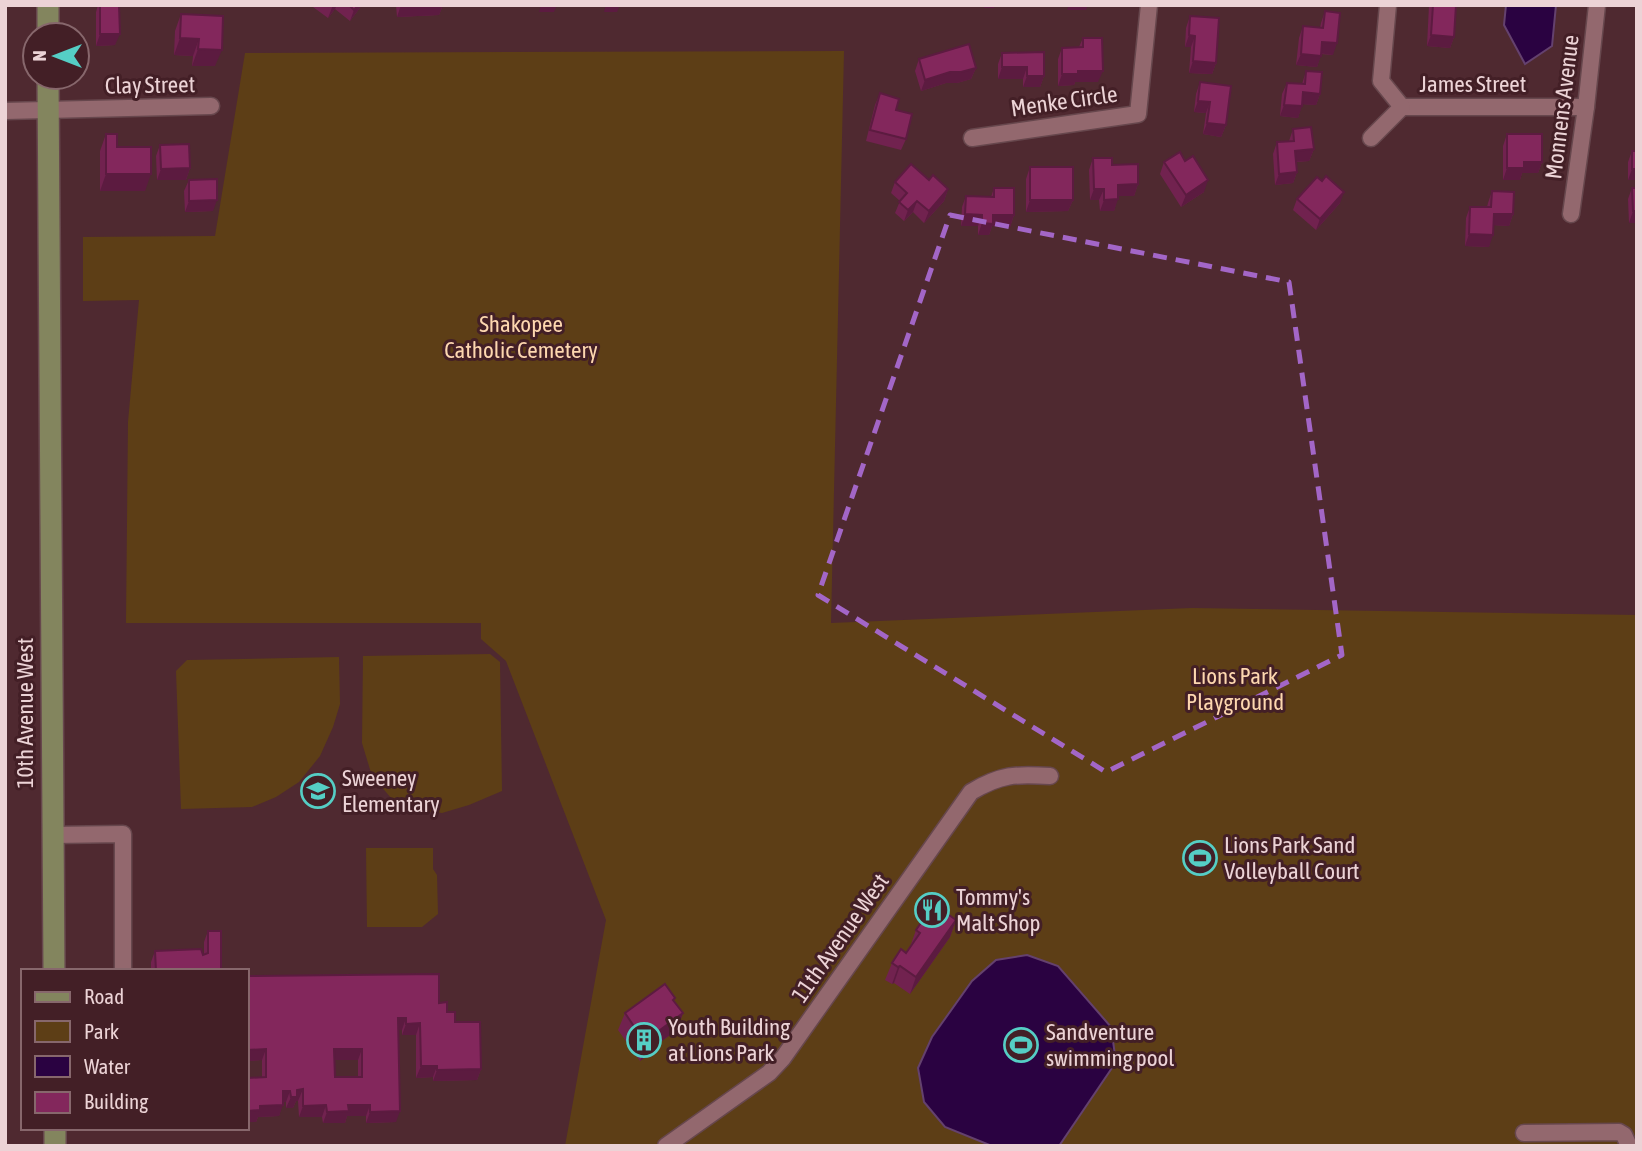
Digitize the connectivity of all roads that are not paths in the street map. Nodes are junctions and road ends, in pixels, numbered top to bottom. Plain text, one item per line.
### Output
1 (1149, 5) edge
2 (1388, 5) edge
3 (1597, 5) edge
4 (48, 91) edge
5 (211, 106) dead end
6 (1402, 107) junction
7 (1586, 107) junction
8 (47, 109) junction
9 (5, 111) edge
10 (972, 138) dead end
11 (1371, 138) dead end
12 (1572, 214) dead end
13 (1050, 776) dead end
14 (53, 835) junction
15 (54, 969) edge
16 (123, 969) edge
17 (1524, 1133) dead end
18 (667, 1146) edge
19 (1629, 1146) edge

1 - 10 street, Menke Circle
2 - 6 street
3 - 7 street, Monnens Avenue
4 - 8 main road, 10th Avenue West
5 - 8 street, Clay Street
6 - 7 street, James Street
6 - 11 street
7 - 12 street, Monnens Avenue
8 - 9 street, Clay Street
8 - 14 main road, 10th Avenue West
13 - 18 street, 11th Avenue West
14 - 15 main road, 10th Avenue West
14 - 16 street
17 - 19 street

